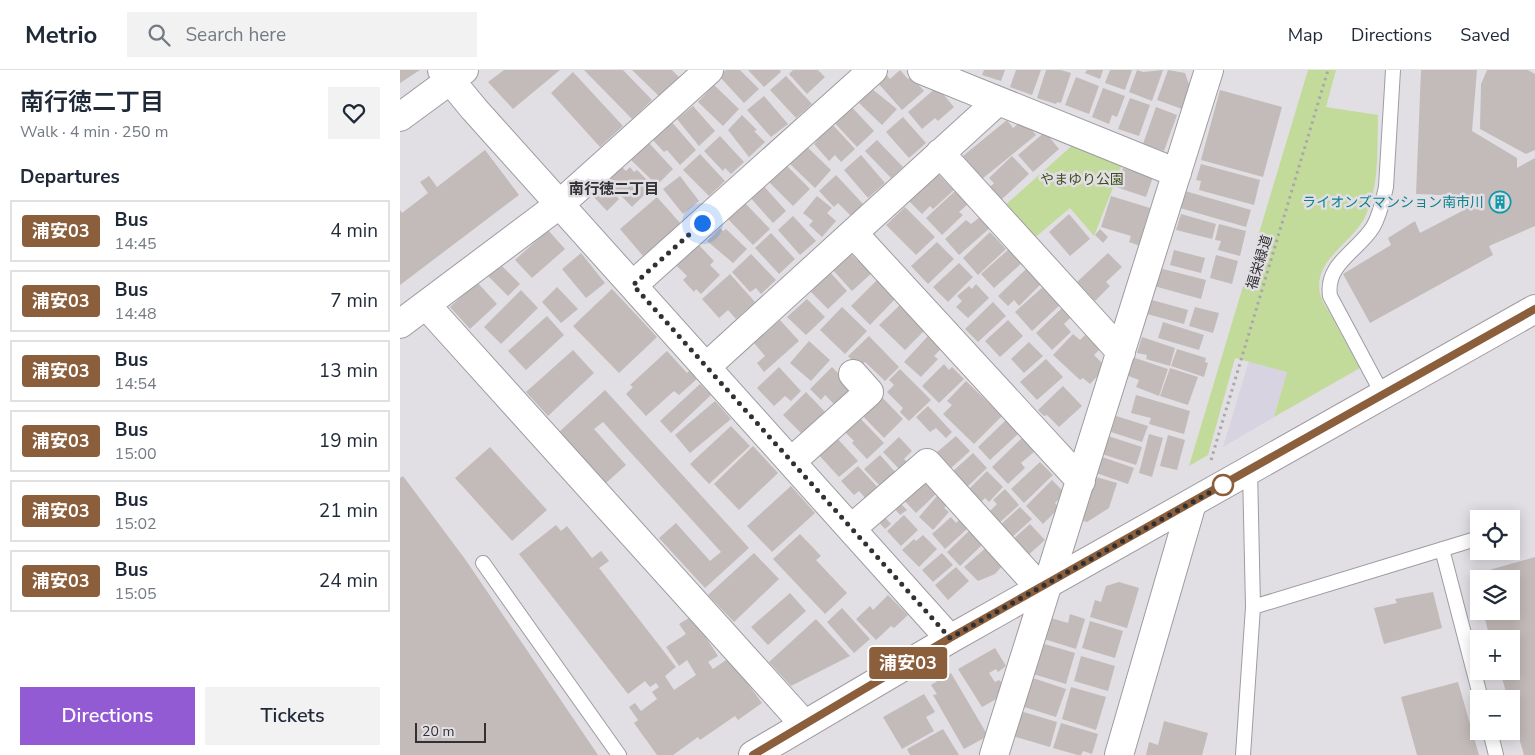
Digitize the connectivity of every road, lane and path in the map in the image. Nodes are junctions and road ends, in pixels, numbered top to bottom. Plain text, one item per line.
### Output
1 (710, 70) edge
2 (873, 70) edge
3 (922, 70) edge
4 (1208, 70) edge
5 (1328, 70) edge
6 (1392, 70) edge
7 (452, 73) edge
8 (998, 101) junction
9 (400, 117) edge
10 (940, 154) junction
11 (1177, 173) junction
12 (560, 204) junction
13 (853, 233) junction
14 (633, 285) junction
15 (426, 304) junction
16 (1535, 309) edge
17 (400, 324) edge
18 (1121, 352) junction
19 (706, 367) junction
20 (853, 374) dead end
21 (1383, 395) junction
22 (1211, 460) dead end
23 (792, 461) junction
24 (1250, 470) junction
25 (1081, 481) junction
26 (1192, 503) junction
27 (852, 528) junction
28 (1470, 541) edge
29 (1442, 549) junction
30 (483, 563) dead end
31 (1045, 585) junction
32 (1252, 607) junction
33 (950, 638) junction
34 (1479, 690) edge
35 (804, 724) junction
36 (1492, 740) edge
37 (619, 755) edge
38 (753, 755) edge
39 (994, 755) edge
40 (1119, 755) edge
41 (1243, 755) edge
42 (1496, 755) edge

1 - 12 street
2 - 14 street
3 - 8 street
4 - 11 street
5 - 22 path, 福栄緑道
6 - 21 lane
7 - 9 street
7 - 12 street
8 - 10 street
8 - 11 street
10 - 13 street
10 - 18 street
11 - 18 street
12 - 14 street
12 - 15 street
13 - 19 street
13 - 25 street
14 - 19 street
15 - 17 street
15 - 35 street
16 - 21 street
18 - 25 street
19 - 23 street
20 - 23 street
21 - 24 street
23 - 27 street
24 - 26 street
24 - 32 lane
25 - 31 street
26 - 31 street
26 - 40 street
27 - 31 street
27 - 33 street
28 - 29 lane
29 - 32 lane
29 - 34 lane
30 - 37 lane
31 - 33 street
31 - 39 street
32 - 41 lane
33 - 35 street
35 - 38 street
36 - 42 lane

